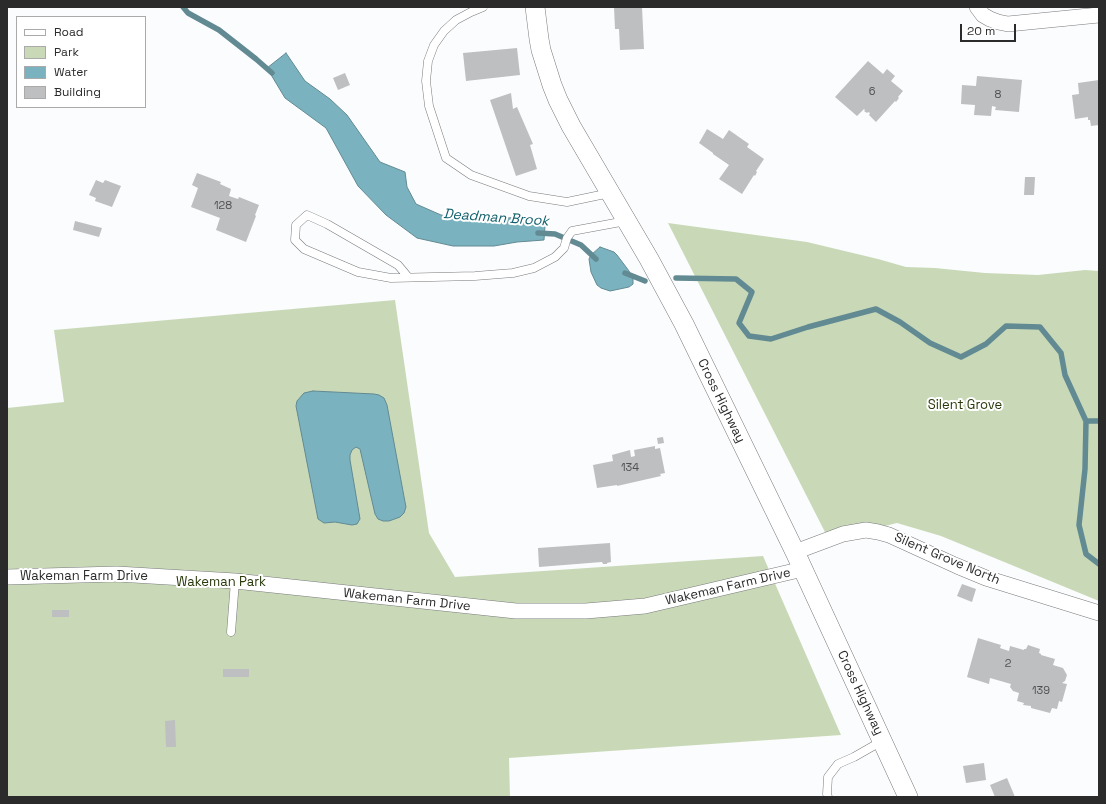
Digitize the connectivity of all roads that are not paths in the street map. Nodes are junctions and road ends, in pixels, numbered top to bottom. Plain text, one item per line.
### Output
1 (483, 7) edge
2 (535, 7) edge
3 (977, 7) edge
4 (1099, 15) edge
5 (610, 193) junction
6 (626, 220) junction
7 (408, 277) junction
8 (795, 552) junction
9 (803, 569) junction
10 (7, 577) edge
11 (235, 582) junction
12 (1099, 613) edge
13 (230, 632) dead end
14 (883, 741) junction
15 (828, 797) edge
16 (908, 797) edge

1 - 5 lane
2 - 5 street, Cross Highway
3 - 4 street
5 - 6 street, Cross Highway
6 - 7 lane
6 - 8 street, Cross Highway
7 - 7 lane
8 - 9 street, Cross Highway
8 - 12 street, Silent Grove North
9 - 11 street, Wakeman Farm Drive
9 - 14 street, Cross Highway
10 - 11 street, Wakeman Farm Drive
11 - 13 lane
14 - 15 lane
14 - 16 street, Cross Highway

